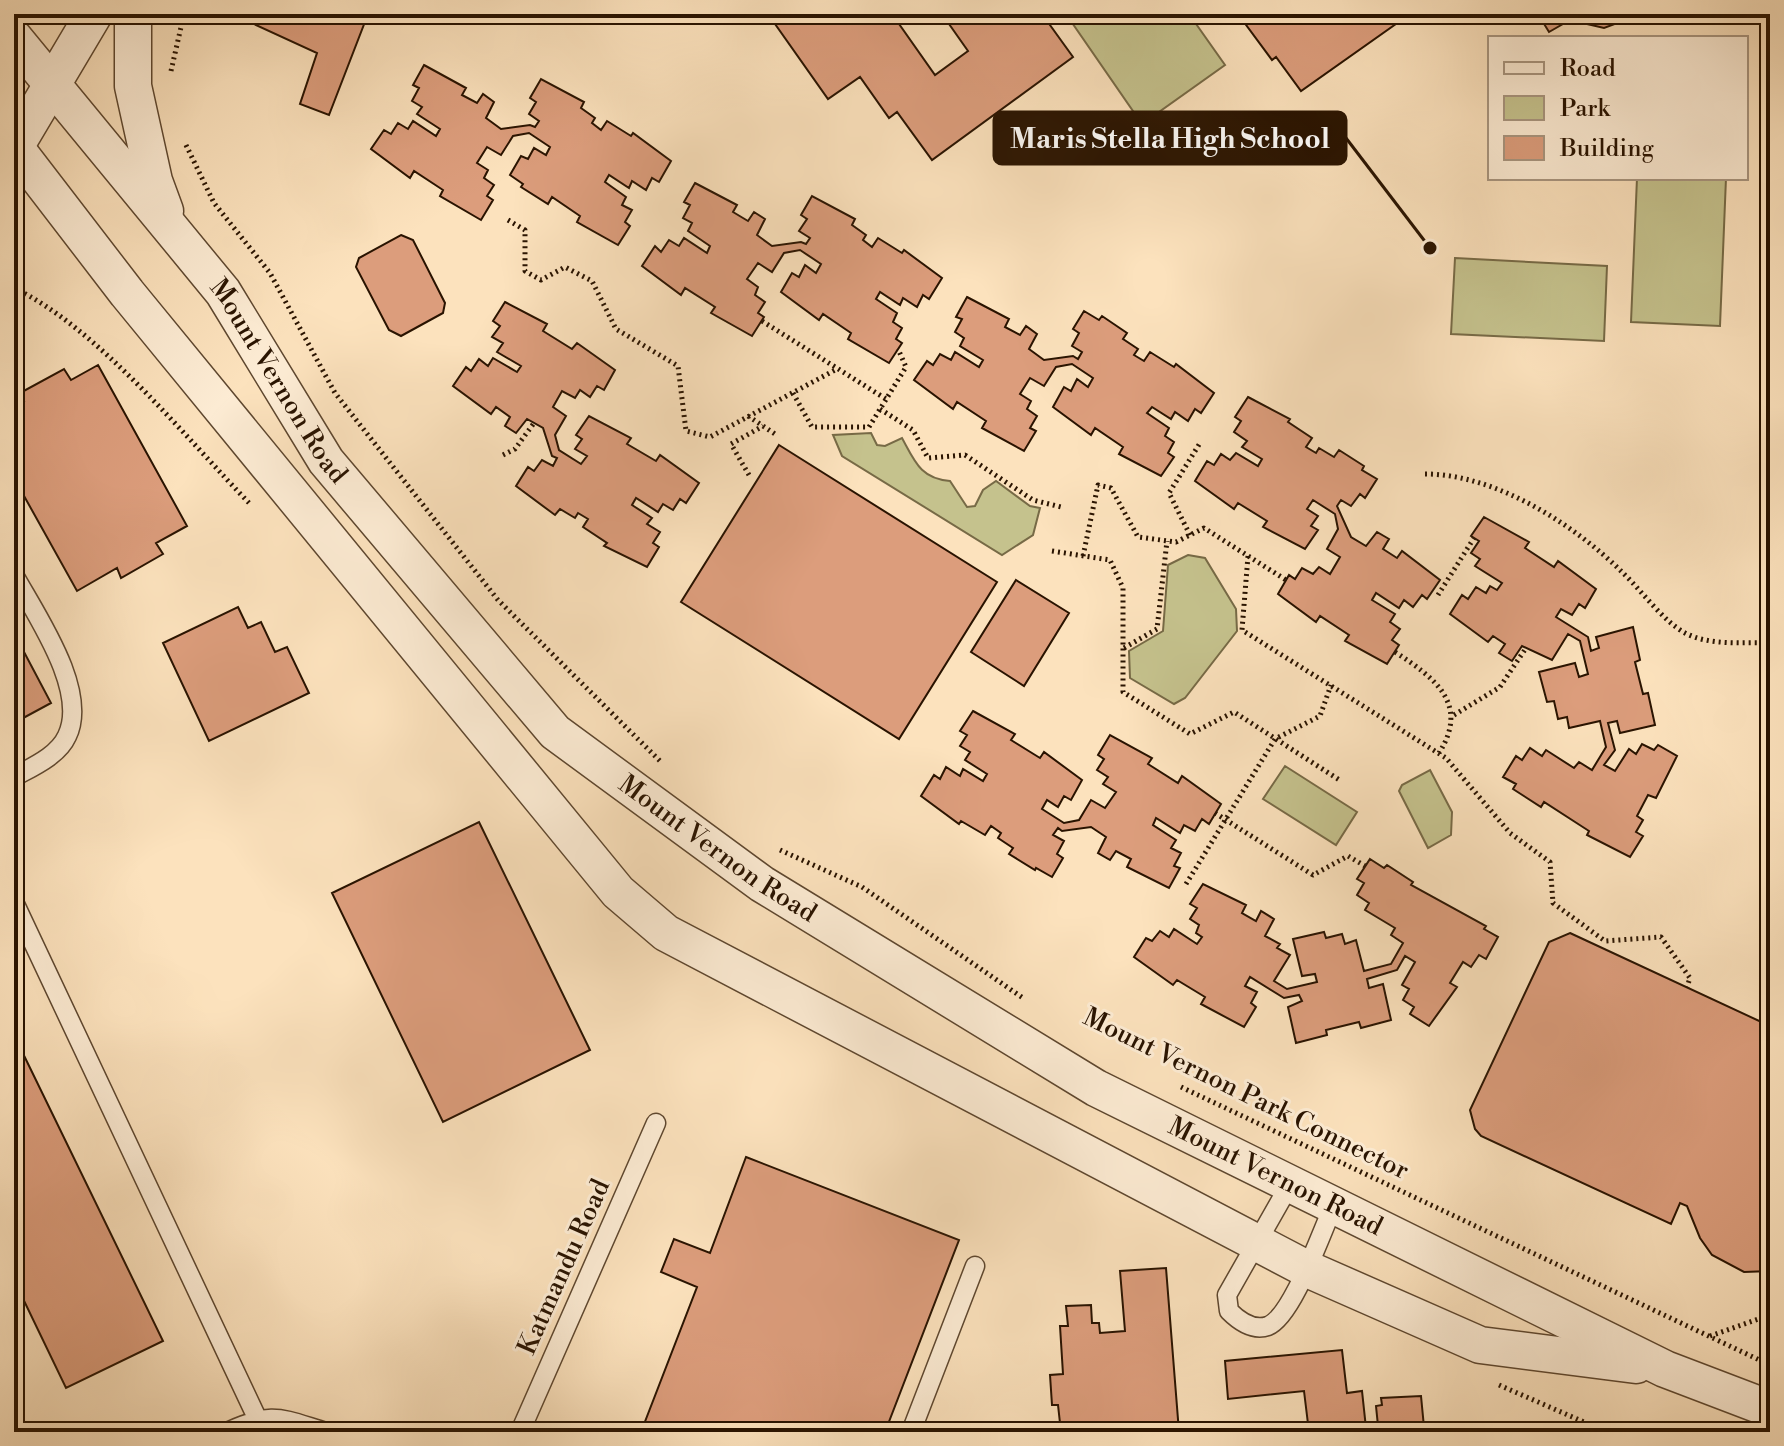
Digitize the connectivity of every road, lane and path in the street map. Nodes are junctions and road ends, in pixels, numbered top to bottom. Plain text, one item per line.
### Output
1 (94, 14) edge
2 (133, 14) edge
3 (184, 14) edge
4 (18, 34) edge
5 (170, 77) dead end
6 (52, 86) junction
7 (184, 141) dead end
8 (14, 146) edge
9 (508, 220) dead end
10 (173, 231) junction
11 (14, 288) edge
12 (762, 321) dead end
13 (898, 349) dead end
14 (837, 369) junction
15 (793, 392) junction
16 (886, 399) junction
17 (880, 409) junction
18 (748, 416) junction
19 (534, 423) dead end
20 (763, 426) junction
21 (775, 434) dead end
22 (1200, 443) dead end
23 (503, 455) dead end
24 (1425, 474) dead end
25 (749, 475) dead end
26 (1061, 507) dead end
27 (261, 516) dead end
28 (1190, 535) junction
29 (1474, 538) dead end
30 (1167, 541) junction
31 (1052, 551) dead end
32 (1083, 556) junction
33 (1248, 556) junction
34 (14, 575) edge
35 (1286, 580) dead end
36 (1438, 595) dead end
37 (1770, 643) edge
38 (1123, 648) junction
39 (1526, 648) dead end
40 (1395, 652) dead end
41 (1331, 685) junction
42 (1454, 715) junction
43 (555, 732) junction
44 (1275, 739) junction
45 (1439, 753) junction
46 (664, 766) dead end
47 (518, 771) junction
48 (14, 777) edge
49 (1341, 781) dead end
50 (1215, 813) dead end
51 (1226, 819) junction
52 (769, 845) dead end
53 (1365, 866) dead end
54 (1186, 884) dead end
55 (14, 902) edge
56 (1687, 987) dead end
57 (1032, 1005) dead end
58 (1179, 1086) dead end
59 (656, 1123) dead end
60 (1290, 1184) junction
61 (1334, 1205) junction
62 (1255, 1244) junction
63 (975, 1266) dead end
64 (1305, 1268) junction
65 (1770, 1315) edge
66 (1710, 1336) junction
67 (1770, 1365) edge
68 (1665, 1369) junction
69 (1497, 1384) dead end
70 (1770, 1409) edge
71 (257, 1418) junction
72 (227, 1432) edge
73 (326, 1432) edge
74 (520, 1432) edge
75 (911, 1432) edge
76 (1607, 1432) edge

1 - 6 street
2 - 10 street
3 - 5 path
4 - 6 street, Mount Vernon Road
6 - 8 street
6 - 10 street, Mount Vernon Road
7 - 46 path
8 - 47 street, Mount Vernon Road
9 - 18 path
10 - 43 street, Mount Vernon Road
11 - 27 path
12 - 14 path
13 - 16 path
14 - 15 path
14 - 16 path
15 - 17 path
15 - 18 path
16 - 17 path
17 - 26 path
18 - 20 path
19 - 23 path
20 - 21 path
20 - 25 path
22 - 28 path
24 - 37 path
28 - 30 path
28 - 33 path
29 - 36 path
30 - 32 path
30 - 38 path
31 - 32 path
32 - 38 path
33 - 35 path
33 - 41 path
34 - 48 lane
38 - 44 path
39 - 42 path
40 - 42 path
41 - 44 path
41 - 45 path
42 - 45 path
43 - 47 street
43 - 60 street, Mount Vernon Road
44 - 49 path
44 - 51 path
45 - 56 path
47 - 62 street, Mount Vernon Road
50 - 51 path
51 - 53 path
51 - 54 path
52 - 57 path
55 - 71 lane
58 - 66 path, Mount Vernon Park Connector
59 - 74 lane, Katmandu Road
60 - 61 street, Mount Vernon Road
60 - 62 lane
61 - 64 lane
61 - 68 street, Mount Vernon Road
62 - 64 street, Mount Vernon Road
62 - 64 lane
63 - 75 lane
64 - 68 street, Mount Vernon Road
65 - 66 path
66 - 67 path, Mount Vernon Park Connector
68 - 70 street, Mount Vernon Road
69 - 76 path
71 - 72 lane
71 - 73 lane

